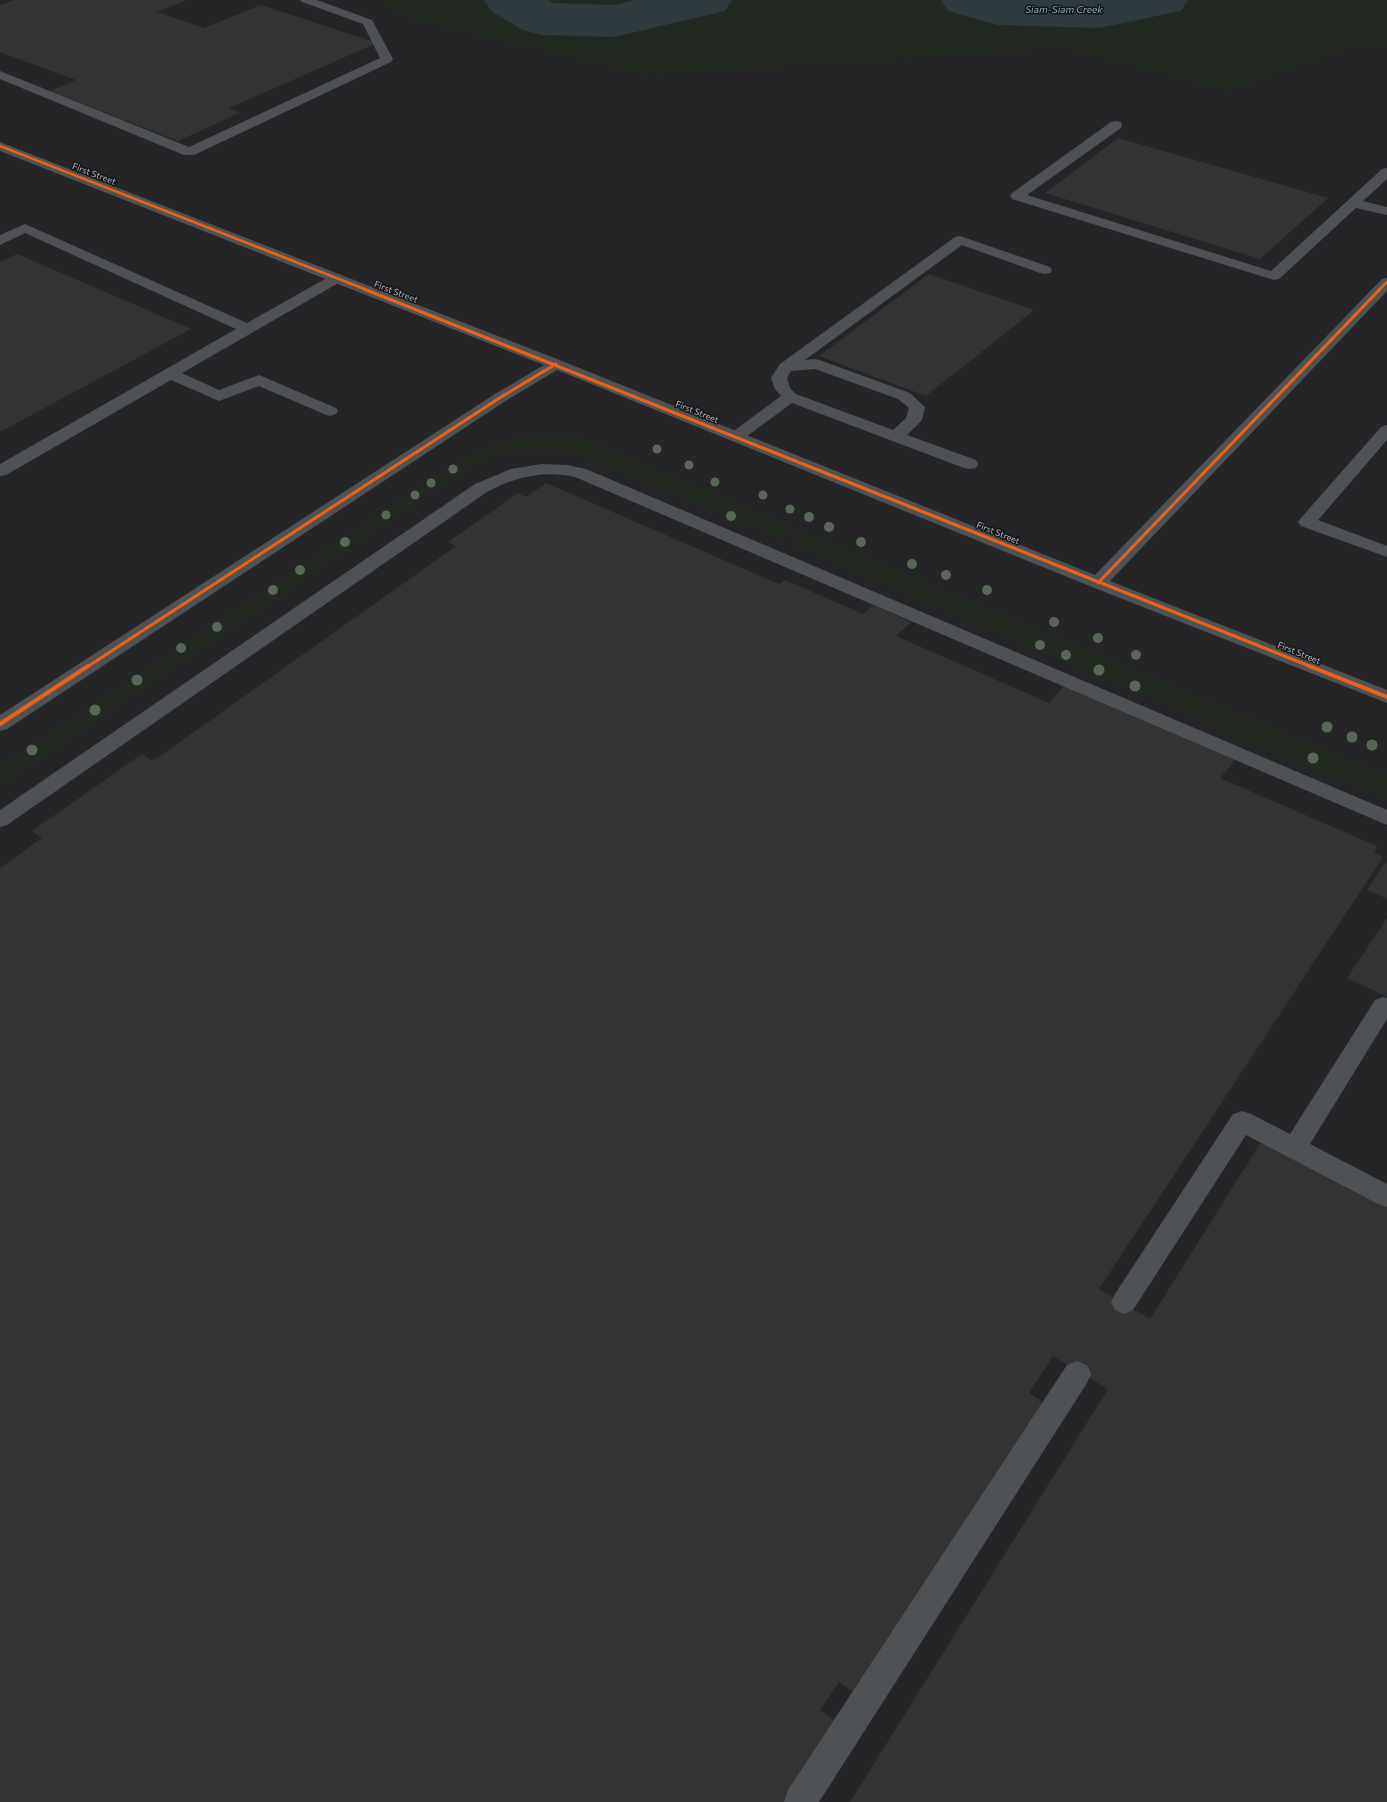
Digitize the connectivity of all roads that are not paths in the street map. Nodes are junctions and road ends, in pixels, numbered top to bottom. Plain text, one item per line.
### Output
1 (306, 0) edge
2 (0, 74) edge
3 (1116, 125) dead end
4 (0, 146) edge
5 (1387, 172) edge
6 (1354, 203) junction
7 (1387, 211) edge
8 (0, 240) edge
9 (1045, 270) dead end
10 (337, 278) junction
11 (1387, 282) edge
12 (248, 329) junction
13 (556, 364) junction
14 (786, 367) junction
15 (171, 374) junction
16 (790, 397) junction
17 (330, 411) dead end
18 (1387, 430) edge
19 (737, 436) junction
20 (895, 437) junction
21 (970, 464) dead end
22 (0, 471) edge
23 (1387, 552) edge
24 (1098, 582) junction
25 (1387, 697) edge
26 (0, 724) edge
27 (1387, 818) edge
28 (0, 820) edge
29 (1383, 1006) dead end
30 (1294, 1148) junction
31 (1387, 1196) edge
32 (1124, 1302) dead end
33 (1078, 1374) dead end
34 (800, 1802) edge

1 - 2 street
3 - 6 street
4 - 10 street, First Street
5 - 6 street
6 - 7 street
8 - 12 street
9 - 14 street
10 - 12 street
10 - 13 street, First Street
11 - 24 street
12 - 15 street
13 - 19 street, First Street
13 - 26 street
14 - 16 street
14 - 20 street
15 - 17 street
15 - 22 street
16 - 19 street
16 - 20 street
18 - 23 street
19 - 24 street, First Street
20 - 21 street
24 - 25 street, First Street
27 - 28 street
29 - 30 street
30 - 31 street
30 - 32 street
33 - 34 street

